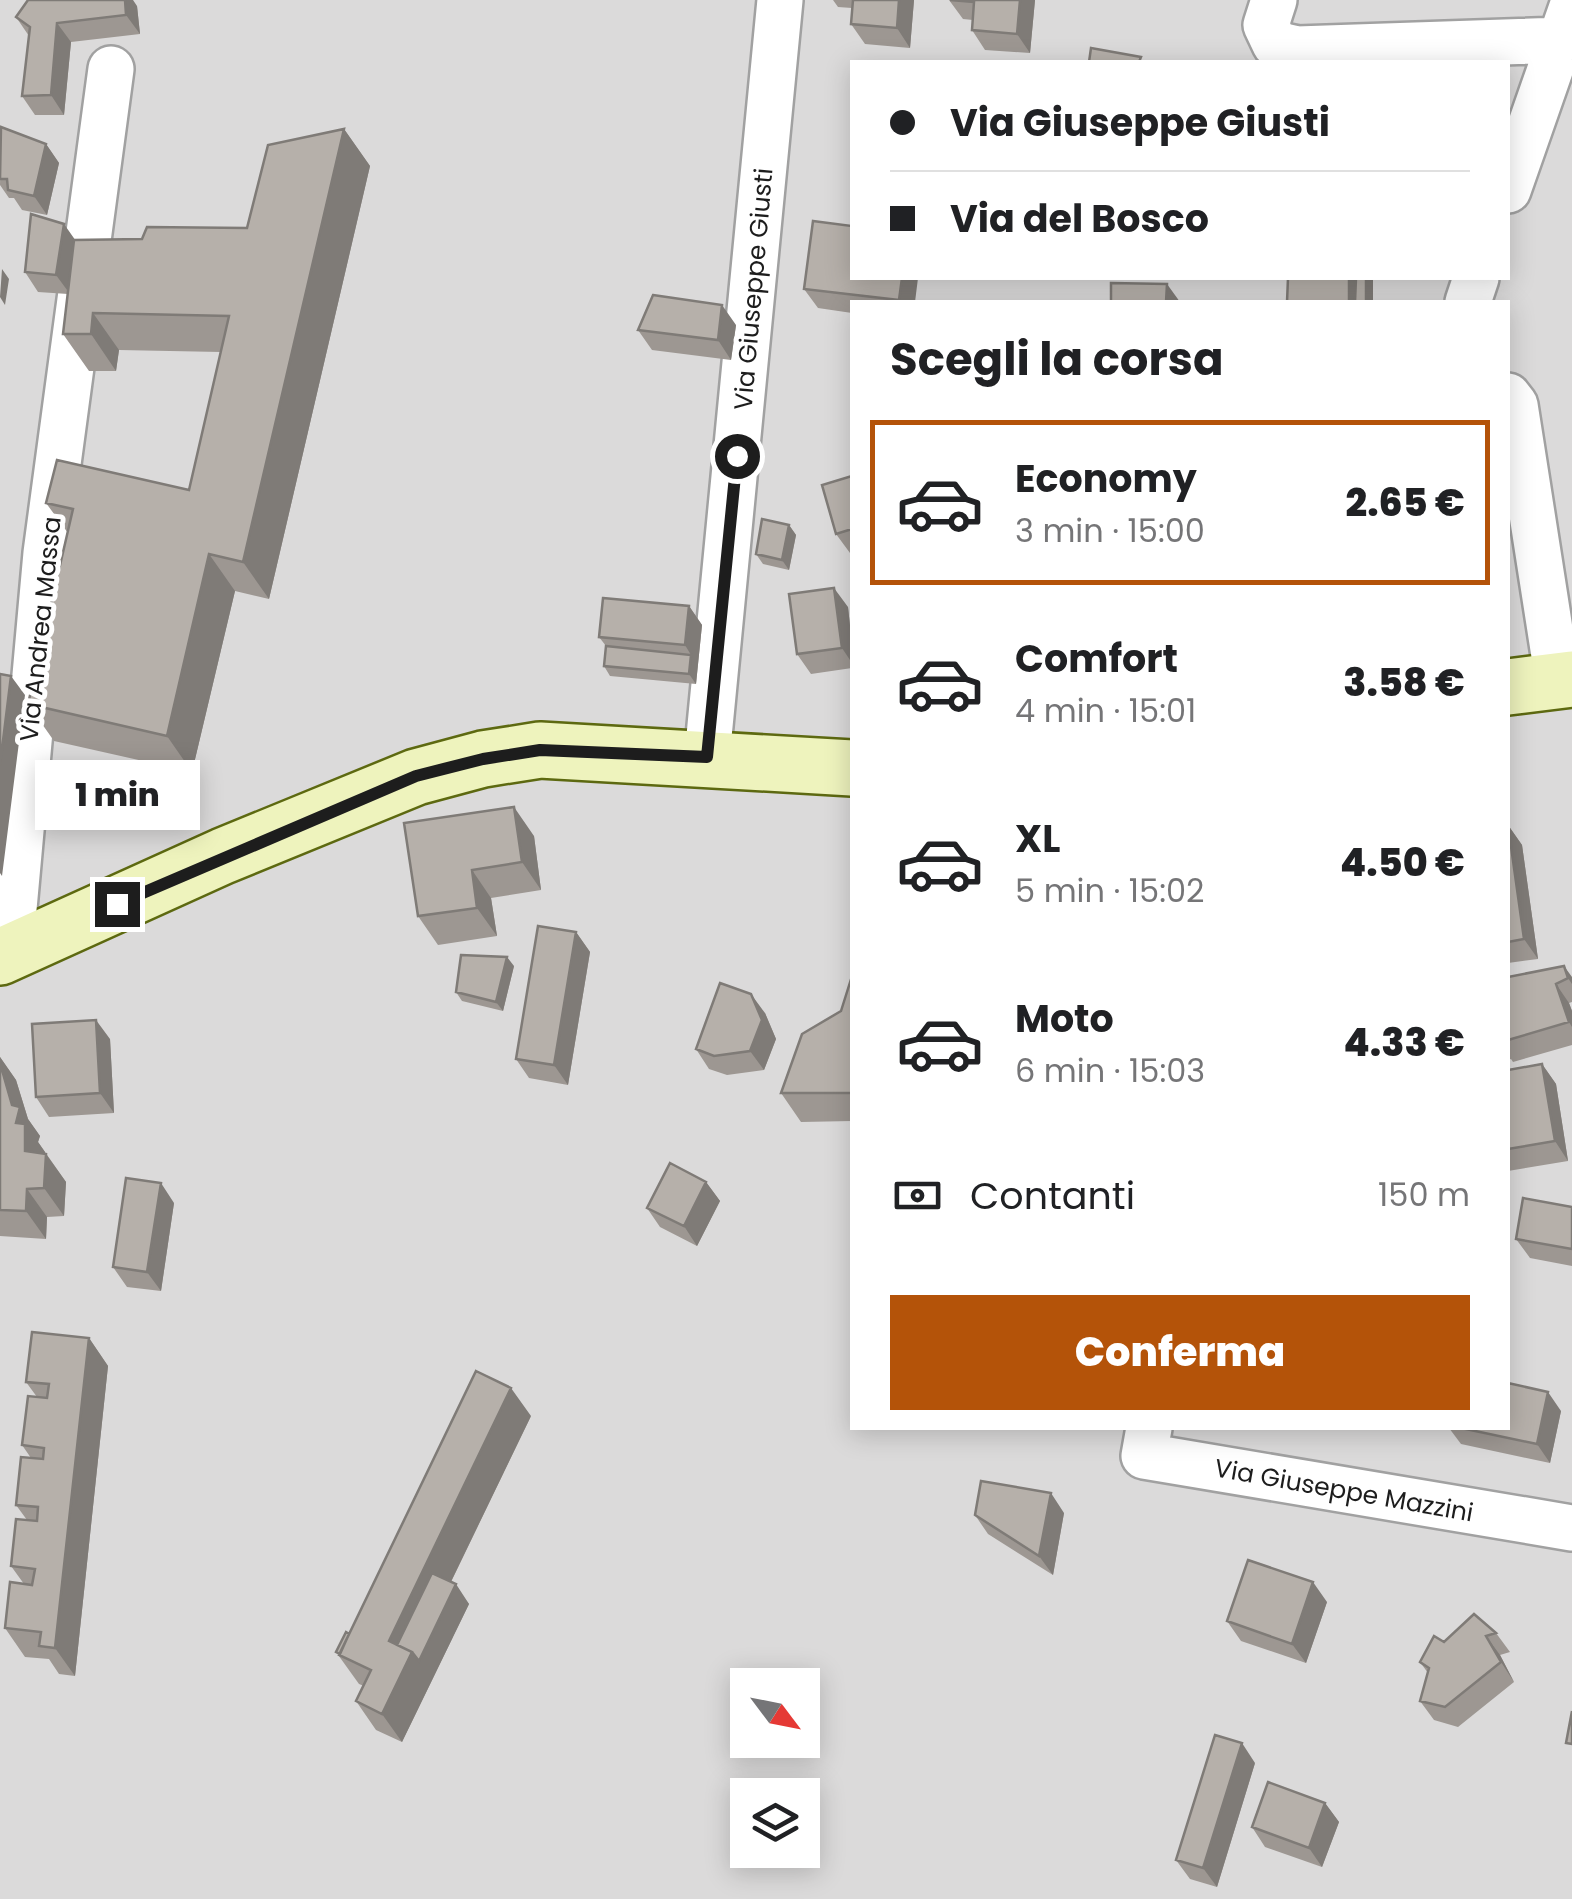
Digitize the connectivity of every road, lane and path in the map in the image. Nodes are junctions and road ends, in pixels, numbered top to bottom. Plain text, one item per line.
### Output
1 (780, 0) edge
2 (1274, 0) edge
3 (1566, 24) edge
4 (110, 68) dead end
5 (1510, 184) edge
6 (1510, 399) edge
7 (1546, 682) edge
8 (707, 757) junction
9 (850, 768) edge
10 (5, 955) edge
11 (1149, 1430) edge
12 (1572, 1528) edge

1 - 8 street, Via Giuseppe Giusti
2 - 3 street
3 - 5 street
4 - 10 street, Via Andrea Massa
6 - 7 street
8 - 9 main road
8 - 10 main road
11 - 12 street, Via Giuseppe Mazzini

